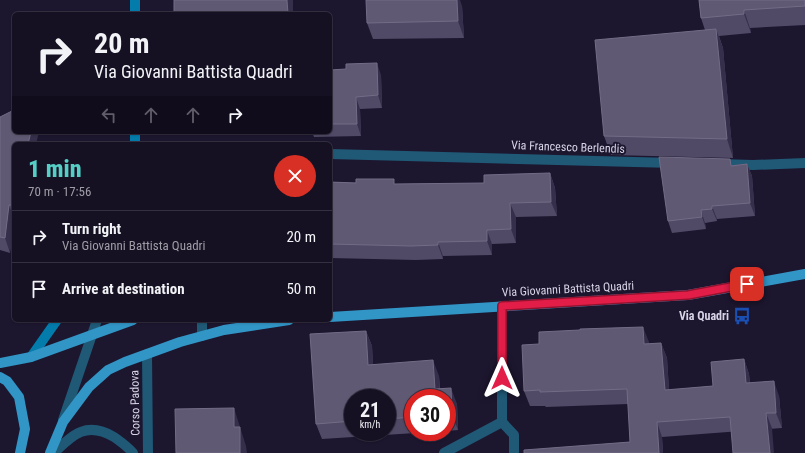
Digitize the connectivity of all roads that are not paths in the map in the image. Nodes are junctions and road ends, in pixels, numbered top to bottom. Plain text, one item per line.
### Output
1 (135, 0) edge
2 (135, 12) edge
3 (332, 154) edge
4 (681, 163) edge
5 (805, 163) edge
6 (713, 164) edge
7 (805, 274) edge
8 (502, 306) junction
9 (332, 317) edge
10 (56, 322) edge
11 (96, 322) edge
12 (127, 322) edge
13 (202, 322) edge
14 (276, 322) edge
15 (92, 334) junction
16 (202, 336) junction
17 (147, 354) junction
18 (31, 357) junction
19 (0, 364) edge
20 (0, 377) edge
21 (63, 422) junction
22 (502, 422) junction
23 (514, 452) edge
24 (20, 453) edge
25 (50, 453) edge
26 (54, 453) edge
27 (133, 453) edge
28 (148, 453) edge
29 (444, 453) edge

1 - 2 street
3 - 4 street, Via Francesco Berlendis
5 - 6 street
7 - 8 main road, Via Giovanni Battista Quadri
8 - 9 main road, Via Giovanni Battista Quadri
8 - 22 street
10 - 18 street
11 - 15 street
12 - 15 main road
13 - 16 street
14 - 16 main road
15 - 18 main road
15 - 21 street
16 - 17 main road
17 - 21 main road
17 - 28 street, Corso Padova
18 - 19 main road
20 - 24 main road
21 - 25 main road
22 - 23 street
22 - 29 street
26 - 27 street

